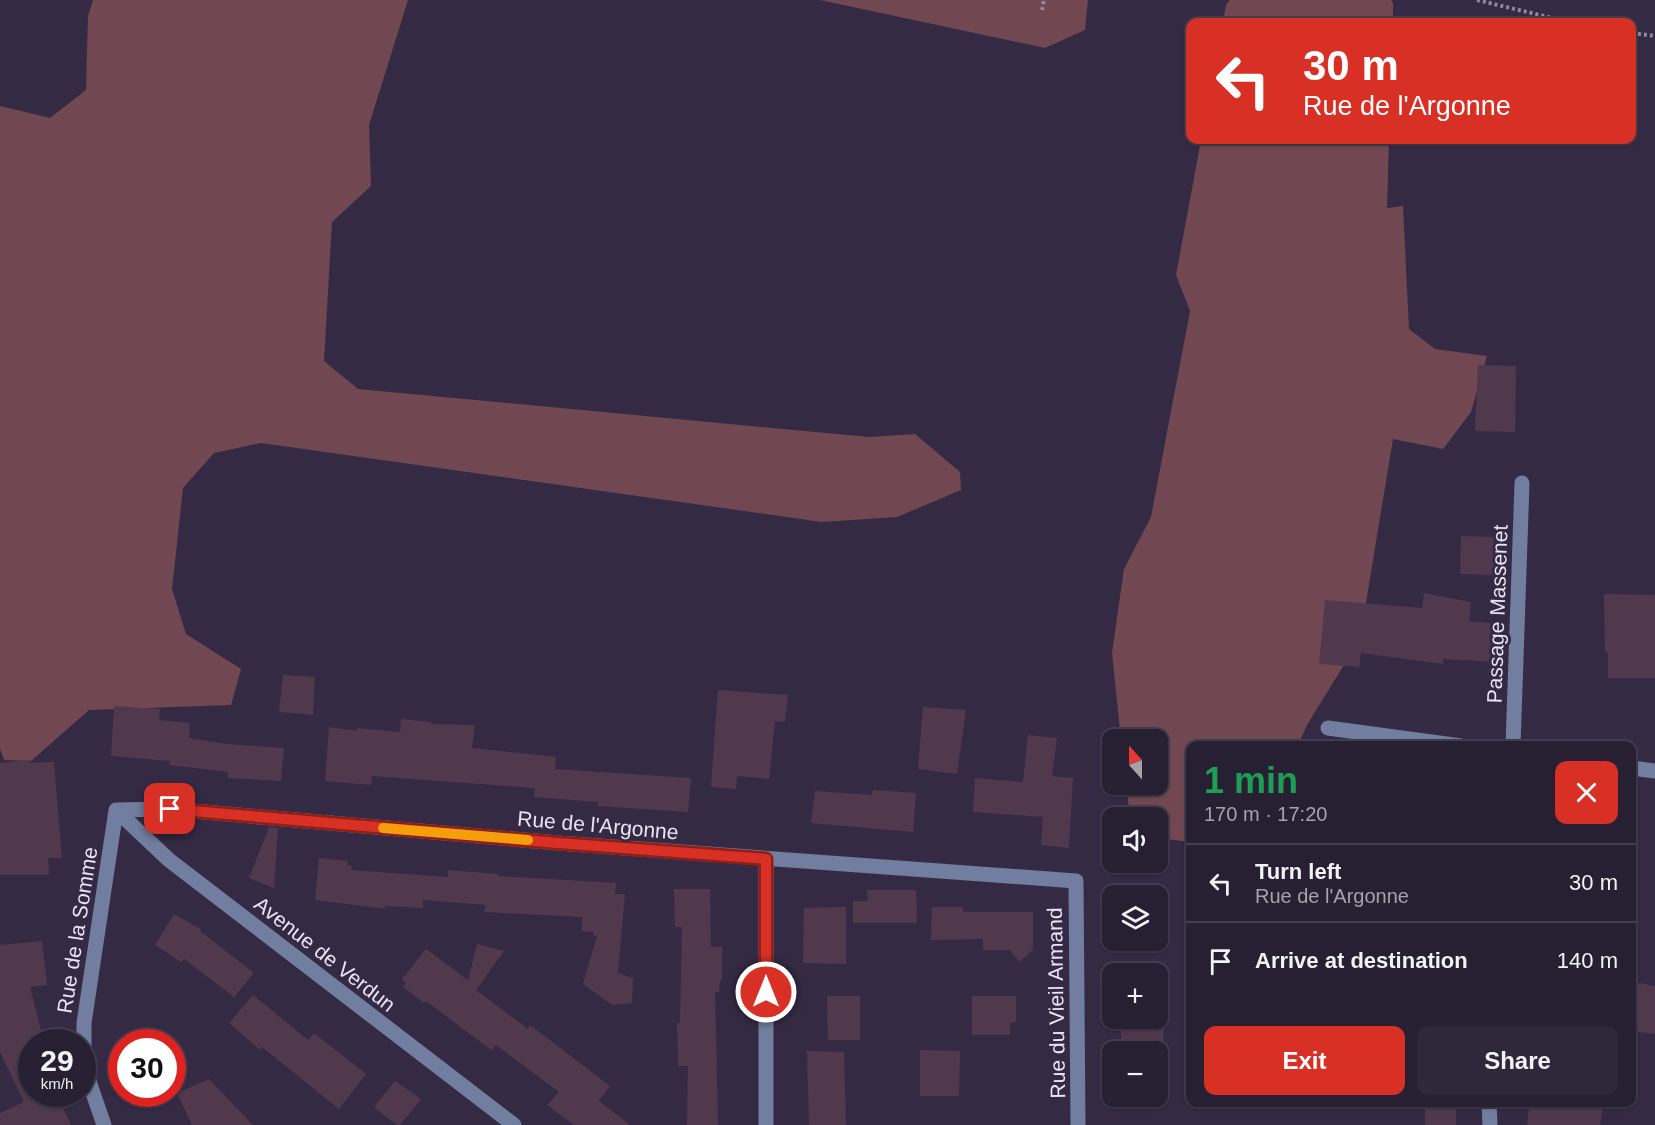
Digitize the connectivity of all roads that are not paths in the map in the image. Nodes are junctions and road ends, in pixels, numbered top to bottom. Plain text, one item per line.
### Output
1 (1522, 483) dead end
2 (1328, 728) dead end
3 (1424, 741) edge
4 (1513, 741) edge
5 (1636, 769) edge
6 (1655, 771) edge
7 (116, 810) junction
8 (766, 859) junction
9 (1076, 881) joint
10 (1489, 1107) edge
11 (104, 1125) edge
12 (514, 1125) edge
13 (766, 1125) edge
14 (1078, 1125) edge
15 (1490, 1125) edge

1 - 4 street, Passage Massenet
2 - 3 street
5 - 6 street
7 - 8 street, Rue de l'Argonne
7 - 11 street, Rue de la Somme
7 - 12 street, Avenue de Verdun
8 - 9 street, Rue de l'Argonne
8 - 13 street
9 - 14 street, Rue du Vieil Armand
10 - 15 street

